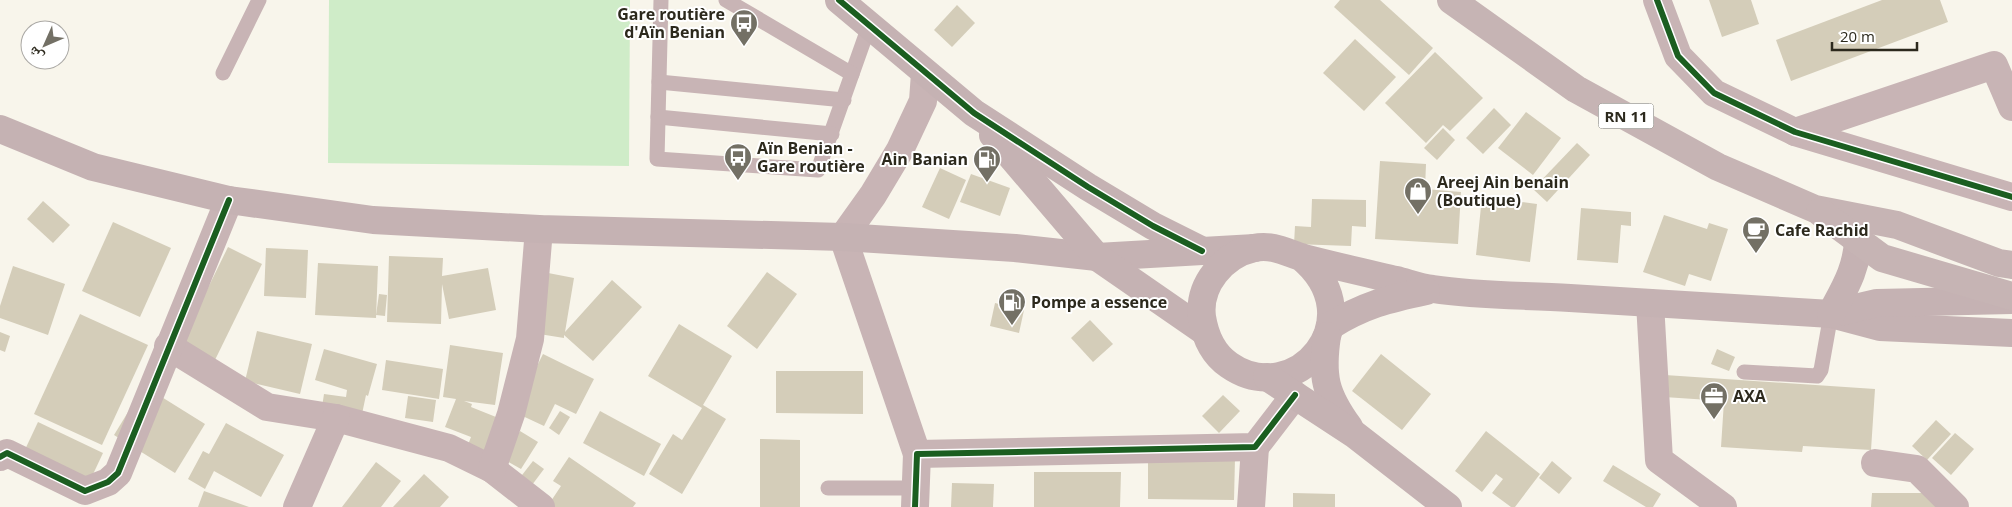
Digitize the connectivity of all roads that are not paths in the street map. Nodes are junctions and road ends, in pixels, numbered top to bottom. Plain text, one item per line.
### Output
1 (259, 0) edge
2 (661, 0) edge
3 (726, 0) edge
4 (839, 0) edge
5 (1451, 0) edge
6 (1657, 0) edge
7 (869, 26) junction
8 (223, 73) dead end
9 (925, 73) junction
10 (852, 74) junction
11 (659, 82) junction
12 (844, 100) junction
13 (2012, 107) edge
14 (974, 113) junction
15 (658, 117) junction
16 (0, 129) edge
17 (1795, 132) junction
18 (832, 134) junction
19 (2012, 197) edge
20 (229, 200) junction
21 (1815, 208) junction
22 (539, 229) junction
23 (842, 237) junction
24 (1858, 240) junction
25 (1255, 248) junction
26 (1202, 251) junction
27 (1097, 257) junction
28 (1301, 257) junction
29 (2012, 266) edge
30 (1433, 290) junction
31 (2012, 298) edge
32 (1650, 303) junction
33 (1830, 314) junction
34 (1329, 331) junction
35 (1204, 332) junction
36 (2012, 333) edge
37 (168, 346) junction
38 (1744, 372) dead end
39 (1267, 377) junction
40 (1295, 396) junction
41 (336, 418) junction
42 (1354, 434) junction
43 (1255, 447) junction
44 (917, 454) junction
45 (0, 457) edge
46 (1874, 463) dead end
47 (492, 469) junction
48 (828, 488) dead end
49 (916, 498) edge
50 (297, 507) edge
51 (541, 507) edge
52 (1251, 507) edge
53 (1448, 507) edge
54 (1722, 507) edge
55 (1955, 507) edge

1 - 8 lane
2 - 11 lane
3 - 10 lane
4 - 7 main road
5 - 21 main road, RN 11
6 - 17 street
7 - 9 main road
7 - 10 lane
9 - 14 main road
9 - 23 street
10 - 12 lane
11 - 12 lane
11 - 15 lane
12 - 18 lane
13 - 17 street
14 - 26 main road
14 - 27 main road
15 - 18 lane
15 - 18 lane
16 - 20 main road
17 - 19 street
20 - 22 main road
20 - 37 street
21 - 24 main road, RN 11
21 - 29 main road, RN 11
22 - 23 main road
22 - 47 street
23 - 27 main road
23 - 44 street
24 - 31 main road, RN 11
24 - 33 main road
25 - 26 main road
25 - 28 main road
25 - 35 main road
26 - 27 main road
27 - 35 main road
28 - 30 main road
28 - 34 main road
30 - 32 main road
30 - 34 main road
31 - 33 main road
32 - 33 main road
32 - 54 street
33 - 36 main road
33 - 38 lane
34 - 39 main road
34 - 42 main road
35 - 39 main road
37 - 41 street
37 - 45 street
39 - 40 main road
40 - 42 main road
40 - 43 street
41 - 47 street
41 - 50 street
42 - 53 main road
43 - 44 street
43 - 52 street
44 - 49 street
46 - 55 street
47 - 51 street
48 - 49 lane

